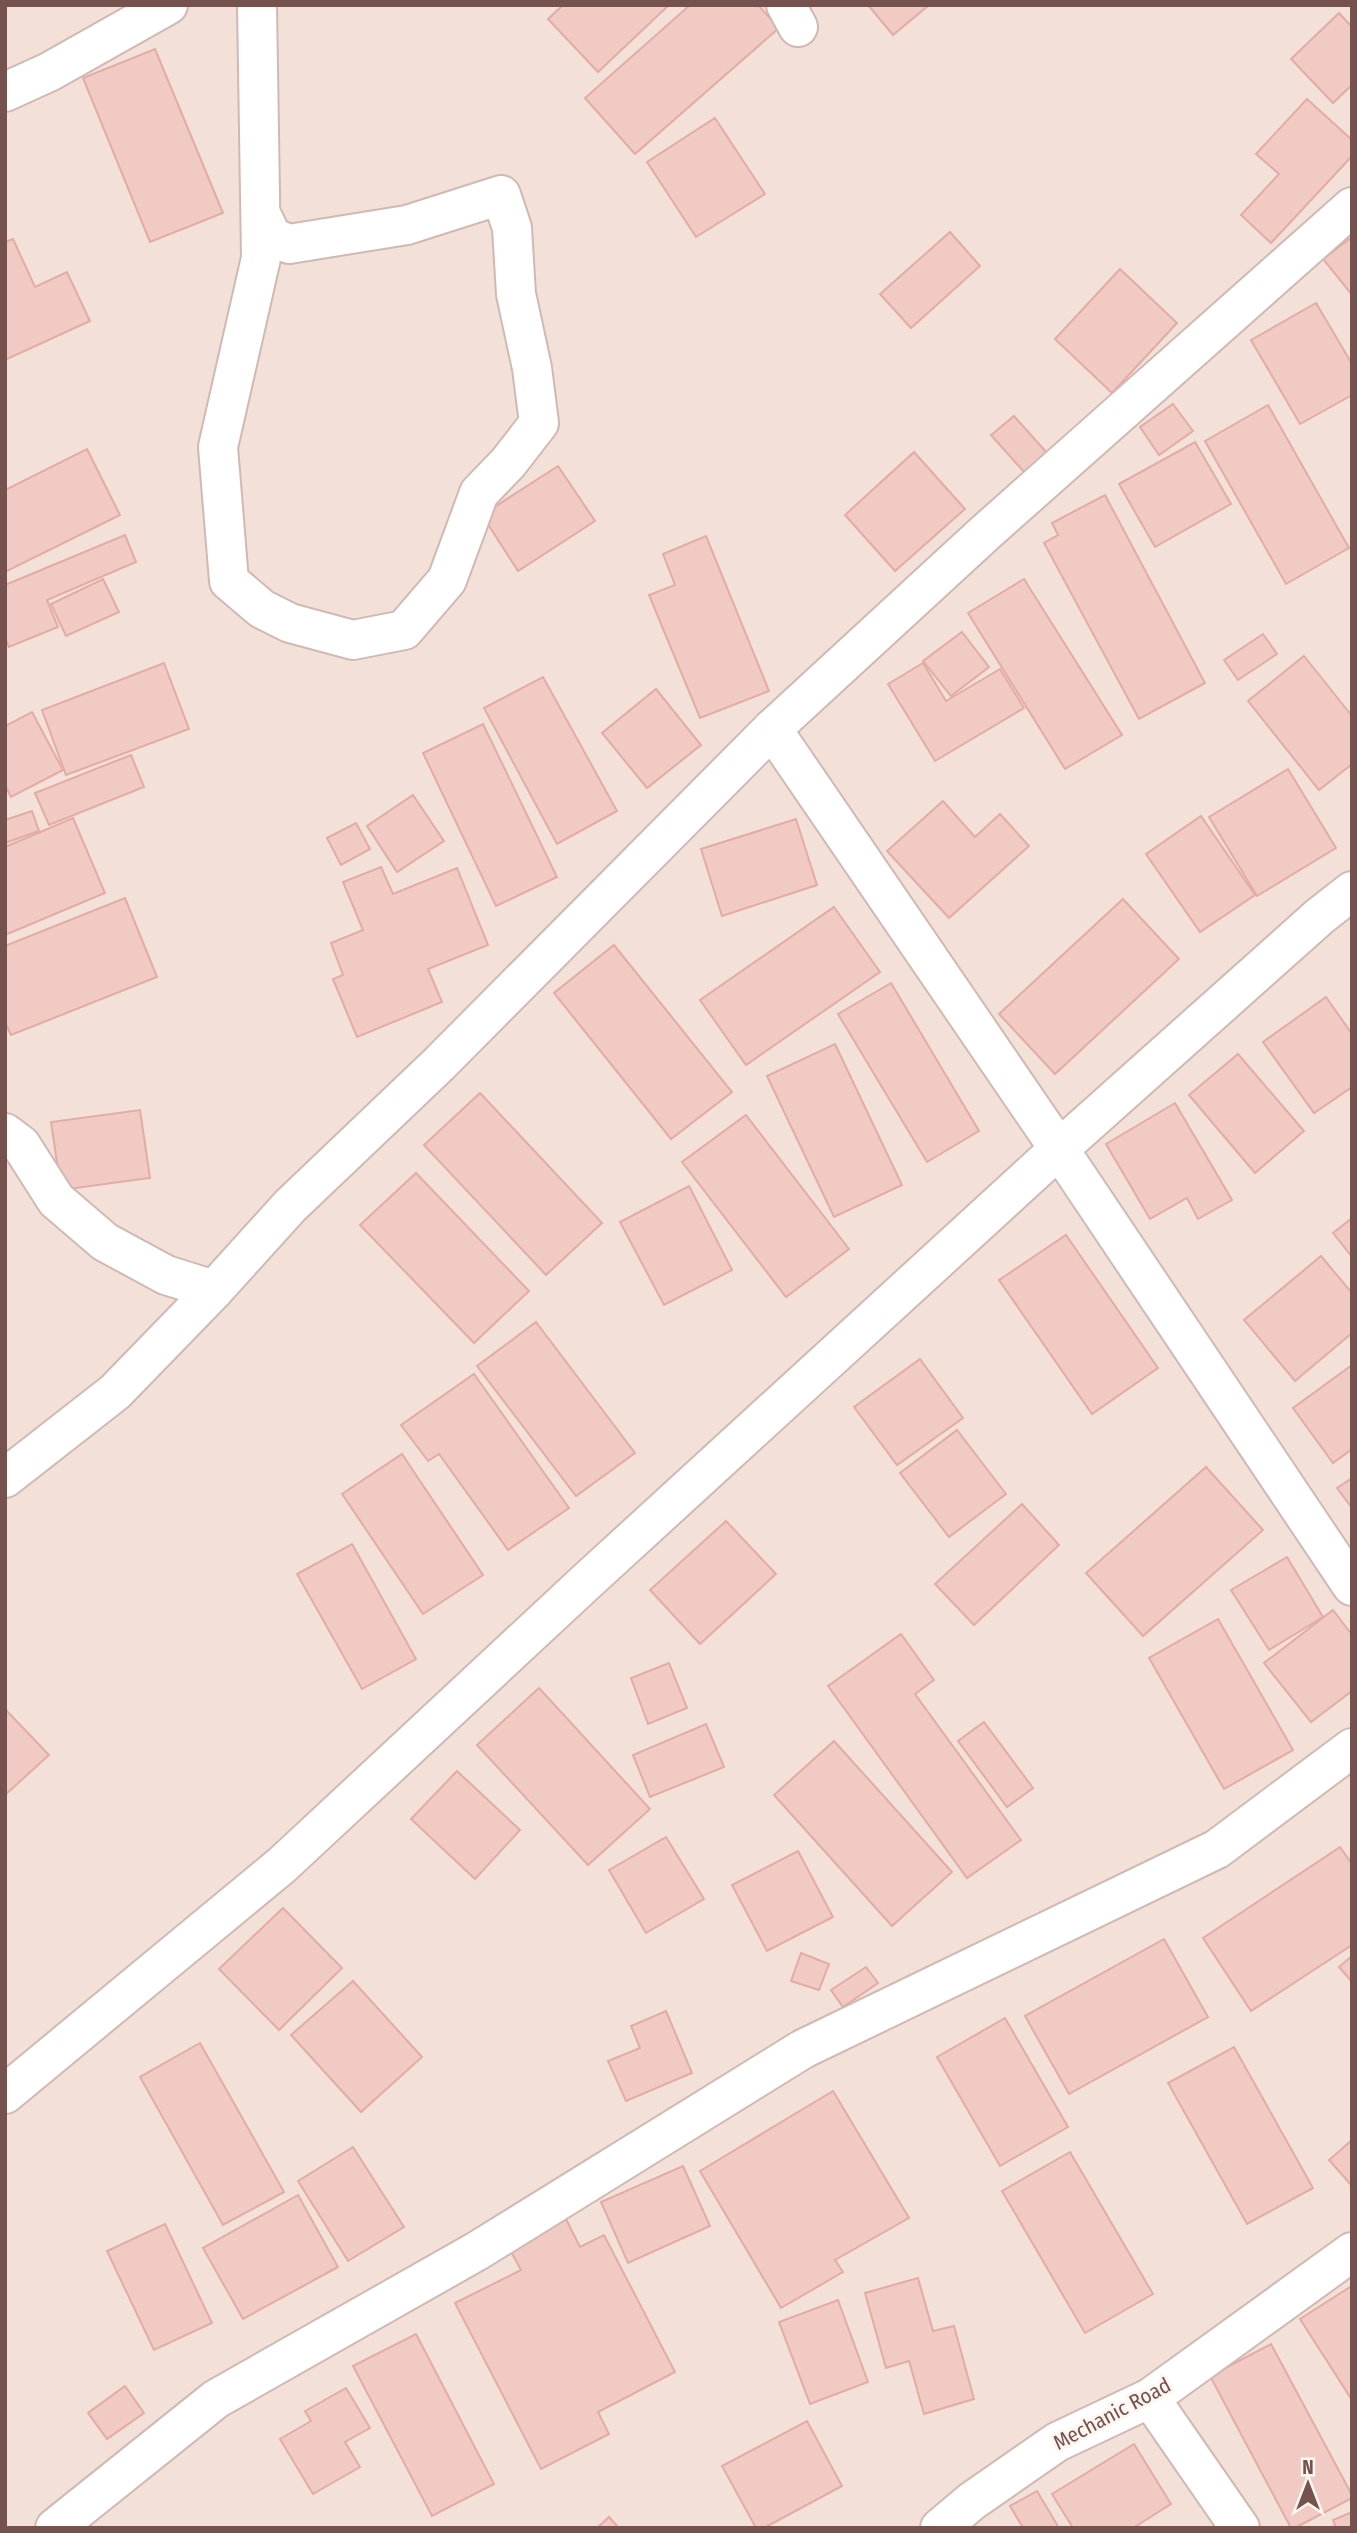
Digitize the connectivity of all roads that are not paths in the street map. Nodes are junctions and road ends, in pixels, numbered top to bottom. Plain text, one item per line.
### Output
1 (168, 5) edge
2 (257, 5) edge
3 (5, 92) edge
4 (1352, 207) edge
5 (261, 214) junction
6 (772, 729) junction
7 (1352, 891) edge
8 (5, 1133) edge
9 (1059, 1149) junction
10 (214, 1290) junction
11 (5, 1478) edge
12 (1352, 1586) edge
13 (1352, 1748) edge
14 (5, 2095) edge
15 (1352, 2252) edge
16 (1150, 2398) junction
17 (70, 2521) edge
18 (940, 2528) edge
19 (1240, 2528) edge

1 - 3 street
2 - 5 street
4 - 6 street
5 - 5 street
6 - 9 street
6 - 10 street
7 - 9 street
8 - 10 street
9 - 12 street
9 - 14 street
10 - 11 street
13 - 17 street
15 - 16 street, Mechanic Road
16 - 18 street, Mechanic Road
16 - 19 street

